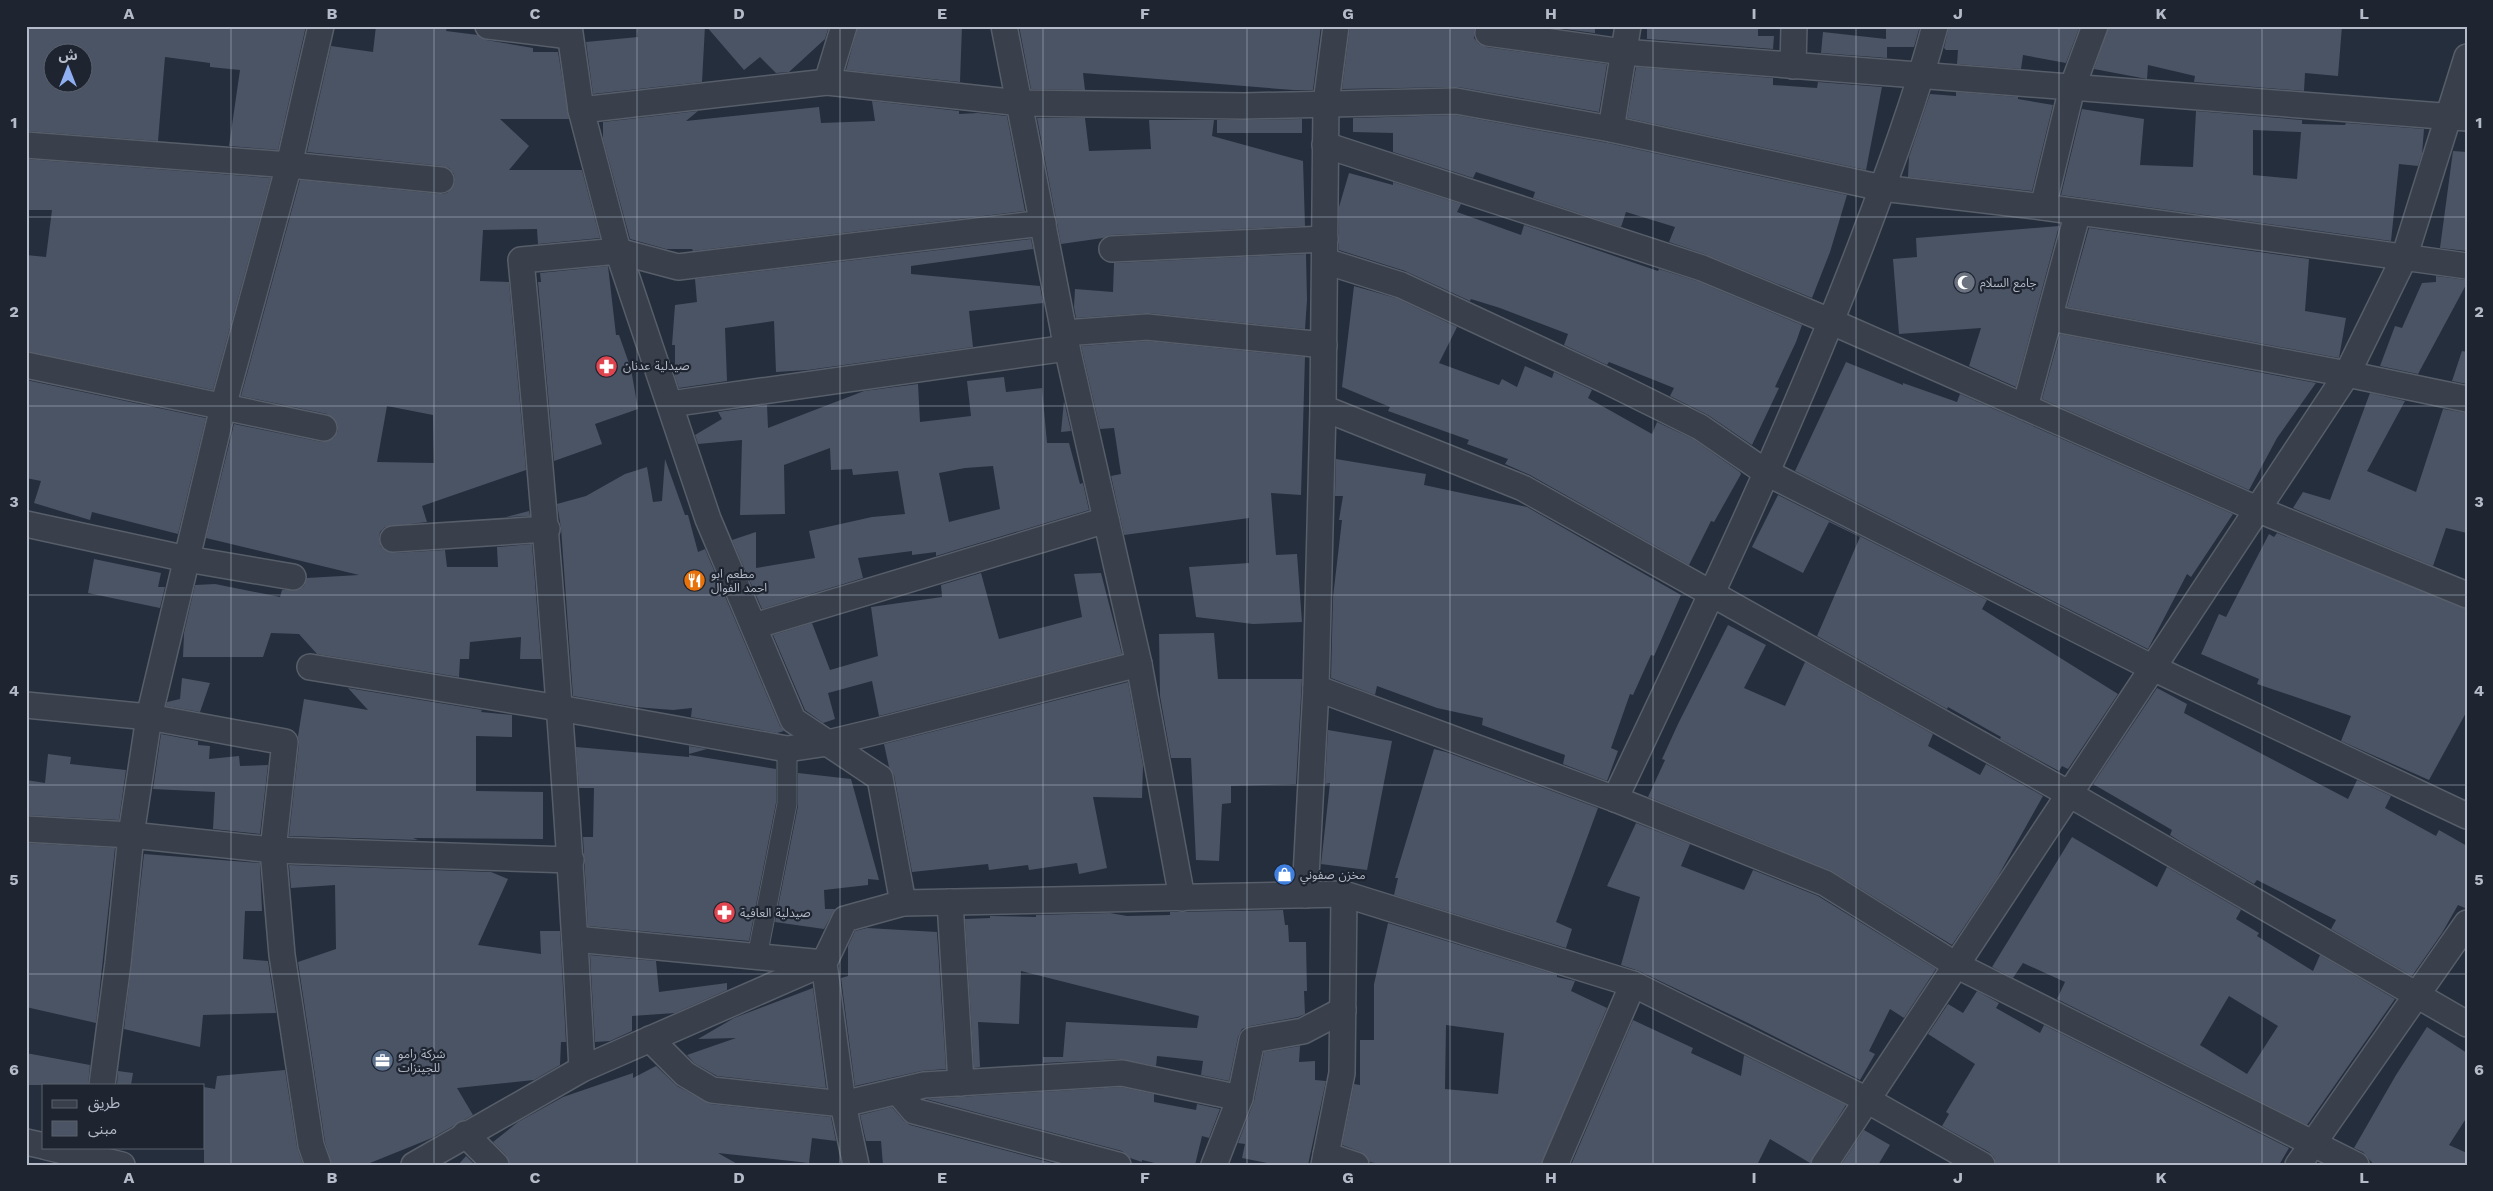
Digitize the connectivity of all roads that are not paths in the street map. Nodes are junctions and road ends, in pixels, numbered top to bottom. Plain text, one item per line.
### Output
1 (321, 26) edge
2 (488, 26) edge
3 (844, 26) edge
4 (1004, 26) edge
5 (1336, 26) edge
6 (1490, 26) edge
7 (1628, 26) edge
8 (1794, 26) edge
9 (1935, 26) edge
10 (2095, 26) edge
11 (569, 31) edge
12 (1623, 52) junction
13 (2467, 57) edge
14 (1793, 66) junction
15 (1922, 76) junction
16 (827, 82) junction
17 (2072, 88) junction
18 (1020, 102) junction
19 (1326, 102) junction
20 (581, 110) junction
21 (2457, 117) edge
22 (1610, 129) junction
23 (26, 145) edge
24 (1325, 145) junction
25 (289, 164) junction
26 (441, 180) dead end
27 (1882, 188) junction
28 (2042, 207) junction
29 (2078, 212) junction
30 (1043, 223) junction
31 (1112, 249) dead end
32 (1324, 250) junction
33 (618, 251) junction
34 (2404, 258) junction
35 (2467, 266) edge
36 (2050, 318) junction
37 (1832, 322) junction
38 (1065, 341) junction
39 (1324, 345) junction
40 (26, 365) edge
41 (2347, 374) junction
42 (2467, 399) edge
43 (670, 404) junction
44 (223, 407) junction
45 (2025, 407) junction
46 (1323, 408) junction
47 (324, 428) dead end
48 (1767, 473) junction
49 (2259, 510) junction
50 (1106, 520) junction
51 (26, 524) edge
52 (546, 529) junction
53 (393, 539) dead end
54 (186, 559) junction
55 (293, 577) dead end
56 (1712, 592) junction
57 (2467, 595) edge
58 (754, 626) junction
59 (1139, 664) junction
60 (310, 667) dead end
61 (2153, 668) junction
62 (1316, 688) junction
63 (26, 704) edge
64 (559, 708) junction
65 (149, 717) junction
66 (828, 743) junction
67 (787, 749) junction
68 (2070, 795) junction
69 (1615, 799) junction
70 (2467, 816) edge
71 (26, 829) edge
72 (130, 835) junction
73 (273, 850) junction
74 (571, 860) junction
75 (1344, 894) junction
76 (1305, 895) junction
77 (1182, 898) junction
78 (950, 902) junction
79 (903, 903) junction
80 (2467, 923) edge
81 (575, 939) junction
82 (758, 957) junction
83 (824, 963) junction
84 (1956, 965) junction
85 (1633, 984) junction
86 (2417, 995) junction
87 (1343, 1010) junction
88 (2467, 1024) edge
89 (650, 1039) junction
90 (582, 1069) junction
91 (961, 1083) junction
92 (102, 1084) edge
93 (898, 1092) junction
94 (1240, 1098) junction
95 (1867, 1100) junction
96 (843, 1104) junction
97 (465, 1134) junction
98 (26, 1142) edge
99 (2314, 1142) junction
100 (42, 1146) edge
101 (54, 1148) edge
102 (93, 1153) edge
103 (1325, 1160) edge
104 (122, 1165) edge
105 (318, 1165) edge
106 (414, 1165) edge
107 (496, 1165) edge
108 (856, 1165) edge
109 (1118, 1165) edge
110 (1214, 1165) edge
111 (1356, 1165) edge
112 (1554, 1165) edge
113 (1824, 1165) edge
114 (1982, 1165) edge
115 (2298, 1165) edge
116 (2356, 1165) edge

1 - 25 street
2 - 11 street
3 - 16 street
4 - 18 street
5 - 19 street
6 - 12 street
7 - 12 street
8 - 14 street
9 - 15 street
10 - 17 street
11 - 20 street
12 - 14 street
12 - 22 street
13 - 21 street
14 - 15 street
15 - 17 street
15 - 27 street
16 - 18 street
16 - 20 street
17 - 21 street
17 - 28 street
18 - 19 street
18 - 30 street
19 - 22 street
19 - 24 street
20 - 33 street
21 - 34 street
22 - 27 street
23 - 25 street
24 - 32 street
24 - 37 street
25 - 26 street
25 - 44 street
27 - 28 street
27 - 37 street
28 - 29 street
29 - 34 street
29 - 36 street
30 - 33 street
30 - 38 street
31 - 32 street
32 - 39 street
32 - 48 street
33 - 43 street
33 - 52 street
34 - 35 street
34 - 41 street
36 - 41 street
36 - 45 street
37 - 45 street
37 - 48 street
38 - 39 street
38 - 43 street
38 - 50 street
39 - 46 street
40 - 44 street
41 - 42 street
41 - 49 street
43 - 58 street
44 - 47 street
44 - 54 street
45 - 49 street
46 - 56 street
46 - 62 street
48 - 56 street
48 - 61 street
49 - 57 street
49 - 61 street
50 - 58 street
50 - 59 street
51 - 54 street
52 - 53 street
52 - 64 street
54 - 55 street
54 - 65 street
56 - 68 street
56 - 69 street
58 - 66 street
59 - 66 street
59 - 77 street
60 - 64 street
61 - 68 street
61 - 70 street
62 - 69 street
62 - 76 street
63 - 65 street
64 - 67 street
64 - 74 street
65 - 72 street
65 - 73 street
66 - 67 street
66 - 79 street
67 - 82 street
68 - 84 street
68 - 86 street
69 - 84 street
71 - 72 street
72 - 73 street
72 - 92 street
73 - 74 street
73 - 105 street
74 - 81 street
75 - 76 street
75 - 85 street
75 - 87 street
76 - 77 street
77 - 78 street
78 - 79 street
78 - 91 street
79 - 83 street
80 - 86 street
81 - 82 street
81 - 90 street
82 - 83 street
83 - 89 street
83 - 96 street
84 - 95 street
84 - 99 street
85 - 95 street
85 - 112 street
86 - 88 street
86 - 99 street
87 - 94 street
87 - 103 street
89 - 90 street
89 - 96 street
90 - 97 street
91 - 93 street
91 - 94 street
93 - 96 street
93 - 109 street
94 - 110 street
95 - 113 street
95 - 114 street
96 - 108 street
97 - 106 street
97 - 107 street
98 - 100 street
99 - 115 street
99 - 116 street
101 - 102 street
102 - 104 street
103 - 111 street

